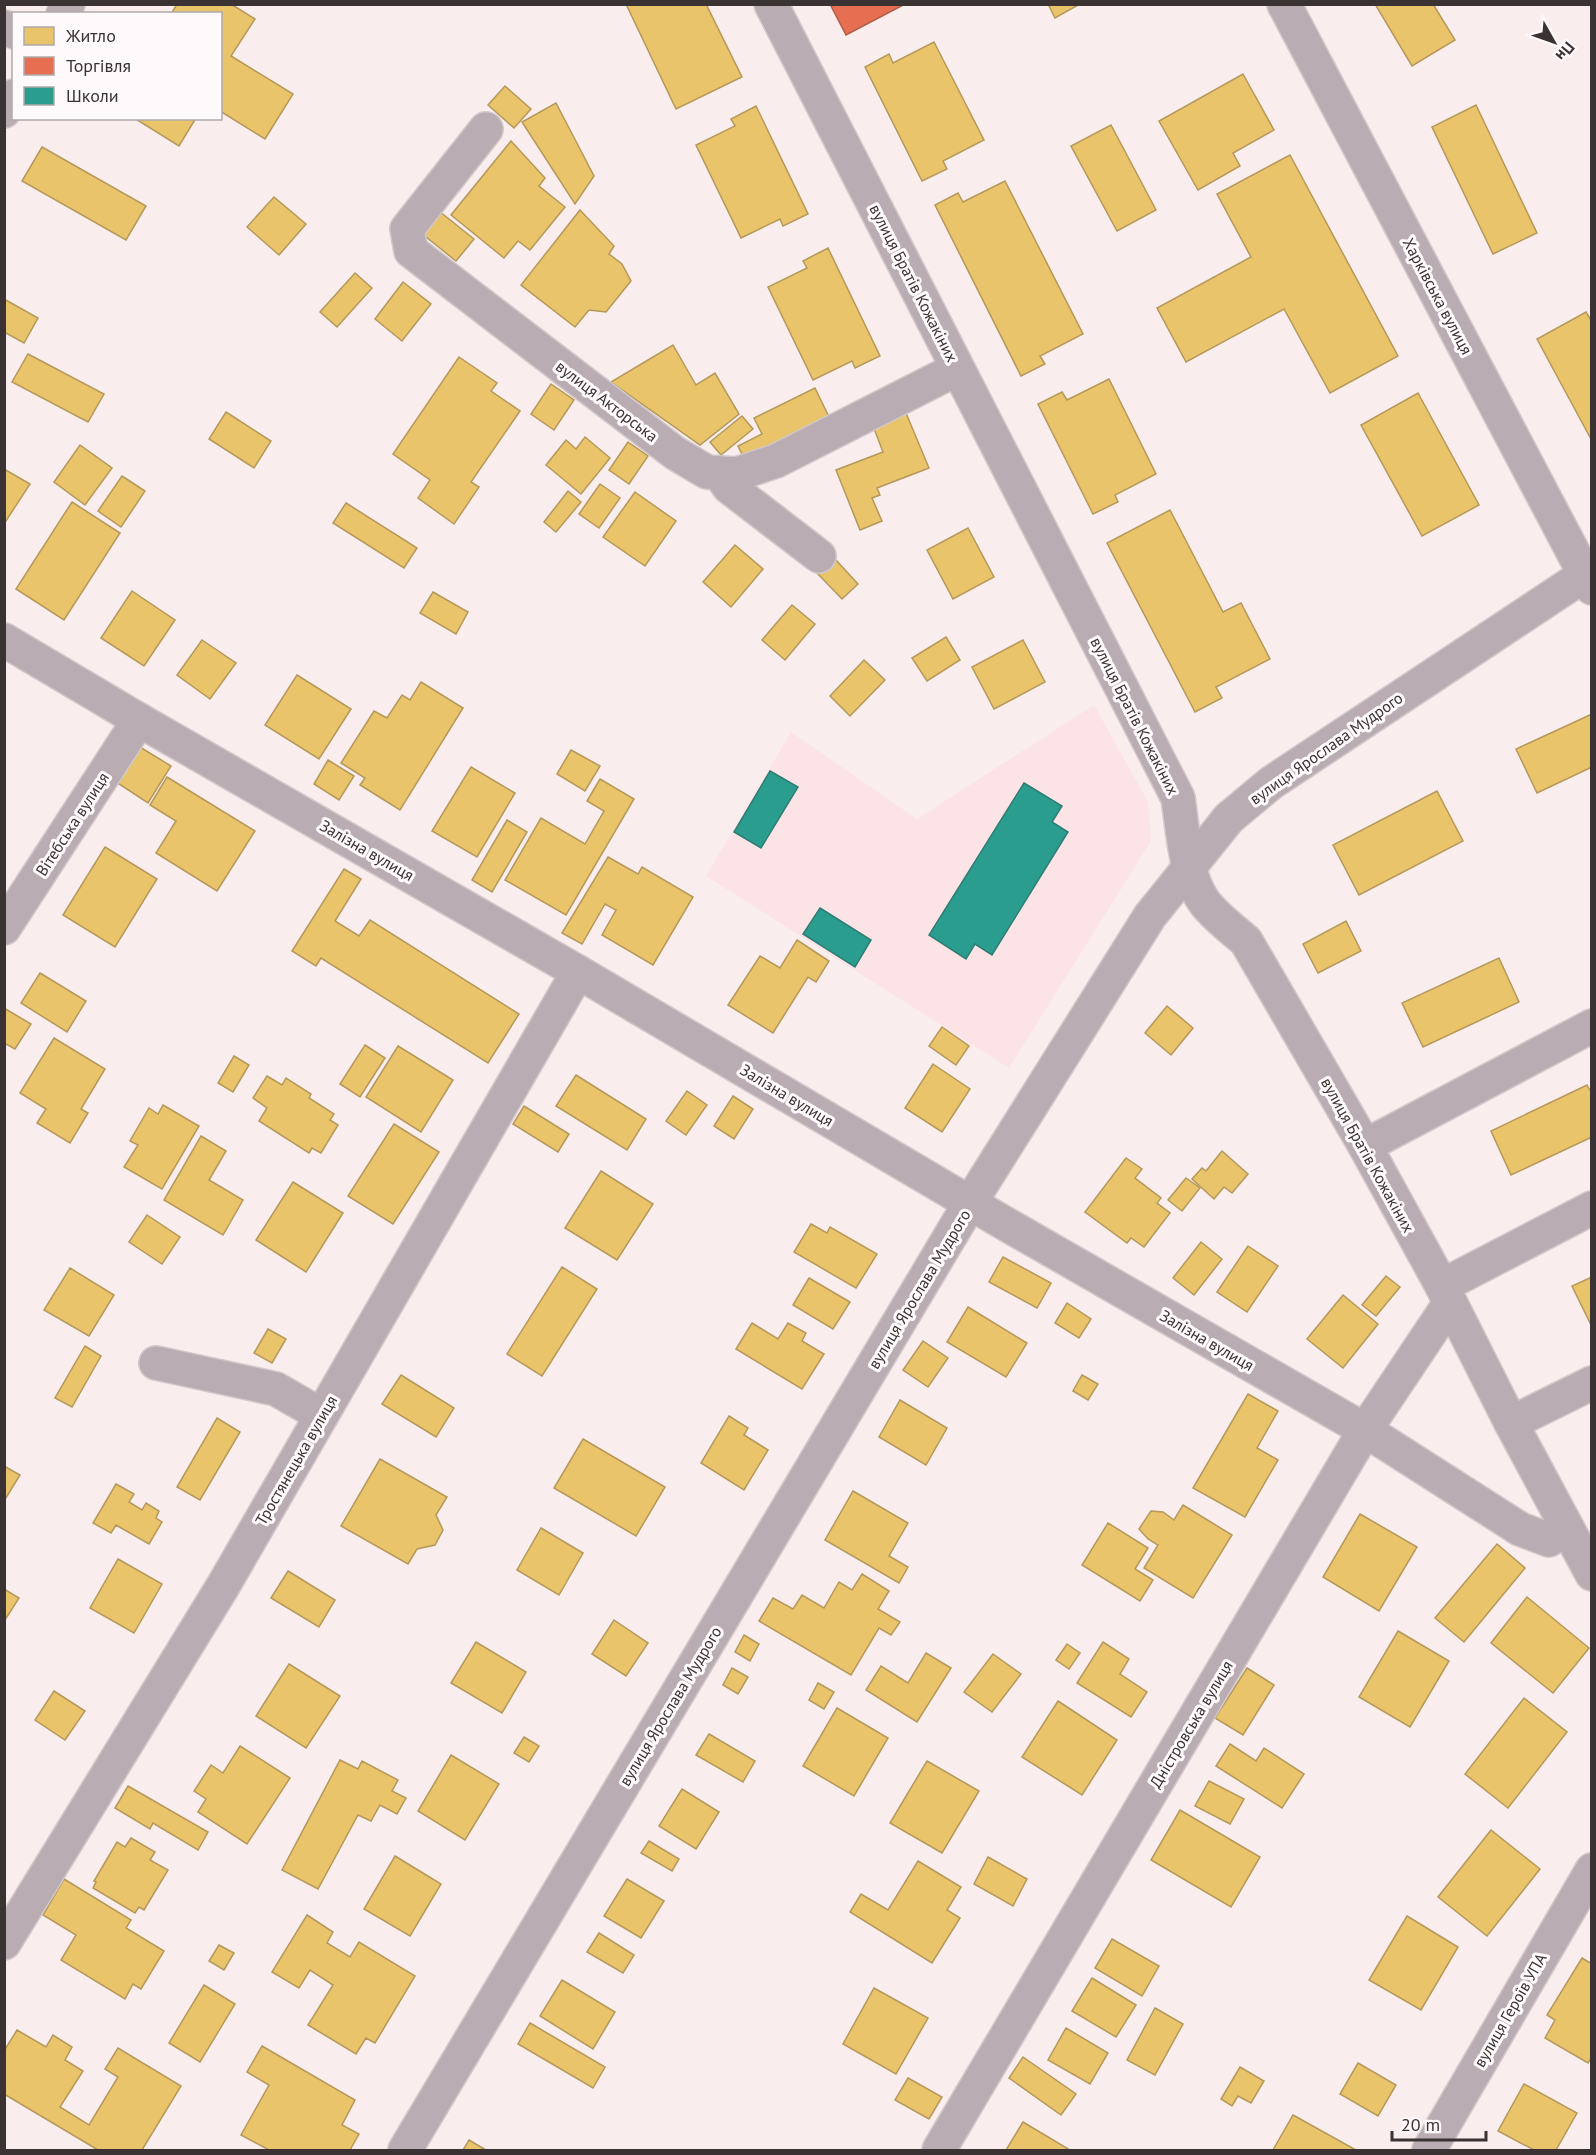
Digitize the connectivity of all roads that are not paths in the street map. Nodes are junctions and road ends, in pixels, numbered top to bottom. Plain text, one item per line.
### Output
1 (771, 4) edge
2 (1284, 4) edge
3 (486, 129) dead end
4 (957, 369) junction
5 (719, 473) junction
6 (819, 556) dead end
7 (1589, 578) edge
8 (4, 640) edge
9 (139, 720) junction
10 (1189, 866) junction
11 (4, 928) edge
12 (578, 972) junction
13 (1592, 1026) edge
14 (1365, 1146) junction
15 (970, 1203) junction
16 (1592, 1208) edge
17 (1446, 1294) junction
18 (156, 1363) dead end
19 (1592, 1383) edge
20 (321, 1415) junction
21 (1511, 1423) junction
22 (1365, 1430) junction
23 (1567, 1529) junction
24 (1592, 1574) edge
25 (1592, 1870) edge
26 (4, 1944) edge
27 (405, 2151) edge
28 (939, 2151) edge
29 (1429, 2151) edge

1 - 4 street, вулиця Братів Кожакіних
2 - 7 street, Харківська вулиця
3 - 5 street, вулиця Акторська
4 - 5 street, вулиця Акторська
4 - 10 street, вулиця Братів Кожакіних
5 - 6 street
7 - 10 street, вулиця Ярослава Мудрого
8 - 9 street, Залізна вулиця
9 - 11 street, Вітебська вулиця
9 - 12 street, Залізна вулиця
10 - 14 street, вулиця Братів Кожакіних
10 - 15 street, вулиця Ярослава Мудрого
12 - 15 street, Залізна вулиця
12 - 20 street, Тростянецька вулиця
13 - 14 street
14 - 17 street, вулиця Братів Кожакіних
15 - 22 street, Залізна вулиця
15 - 27 street, вулиця Ярослава Мудрого
16 - 17 street
17 - 21 street, вулиця Братів Кожакіних
17 - 22 street, Дністровська вулиця
18 - 20 street
19 - 21 street
20 - 26 street, Тростянецька вулиця
21 - 23 street, вулиця Братів Кожакіних
22 - 23 street, Залізна вулиця
22 - 28 street, Дністровська вулиця
23 - 24 street, вулиця Братів Кожакіних
25 - 29 street, вулиця Героїв УПА

